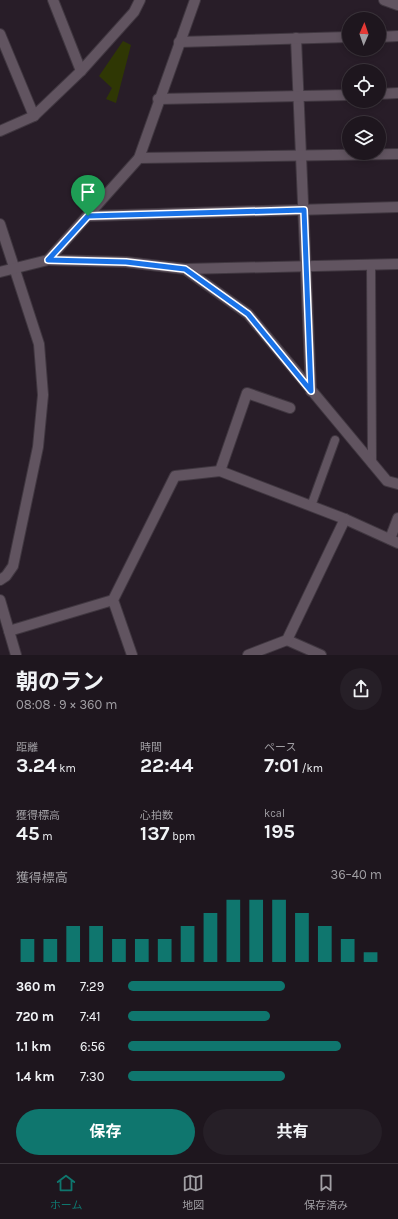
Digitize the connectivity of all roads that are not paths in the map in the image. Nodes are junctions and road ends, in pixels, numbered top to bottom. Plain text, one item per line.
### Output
1 (54, 0) edge
2 (129, 0) edge
3 (140, 0) edge
4 (195, 0) edge
5 (384, 0) edge
6 (398, 5) edge
7 (134, 12) junction
8 (0, 34) edge
9 (386, 36) edge
10 (398, 36) edge
11 (342, 37) edge
12 (296, 38) junction
13 (179, 42) junction
14 (82, 71) junction
15 (398, 93) edge
16 (342, 94) edge
17 (386, 94) edge
18 (299, 96) junction
19 (158, 99) junction
20 (34, 116) junction
21 (0, 131) edge
22 (398, 154) edge
23 (301, 156) junction
24 (139, 158) junction
25 (398, 207) edge
26 (304, 210) junction
27 (88, 216) junction
28 (0, 224) edge
29 (4, 246) edge
30 (48, 260) junction
31 (398, 264) edge
32 (371, 265) junction
33 (306, 266) junction
34 (15, 268) junction
35 (185, 269) junction
36 (0, 272) edge
37 (311, 391) junction
38 (290, 408) dead end
39 (335, 440) dead end
40 (372, 464) junction
41 (220, 471) junction
42 (398, 484) edge
43 (311, 506) junction
44 (398, 518) edge
45 (345, 519) junction
46 (394, 541) edge
47 (0, 580) edge
48 (113, 600) junction
49 (1, 606) edge
50 (9, 631) junction
51 (287, 640) junction
52 (16, 655) edge
53 (132, 655) edge
54 (248, 655) edge
55 (321, 655) edge

1 - 14 street
2 - 7 street
3 - 7 street
4 - 13 street
5 - 6 street
7 - 14 street
8 - 20 street
9 - 10 street
11 - 12 street
12 - 13 street
12 - 18 street
13 - 19 street
14 - 20 street
15 - 17 street
16 - 18 street
18 - 19 street
18 - 23 street
19 - 24 street
20 - 21 street
22 - 23 street
23 - 24 street
23 - 26 street
24 - 27 street
25 - 26 street
26 - 27 street
26 - 33 street
27 - 30 street
28 - 29 street
29 - 34 street
30 - 34 street
30 - 35 street
31 - 32 street
32 - 33 street
32 - 40 lane
33 - 35 street
33 - 37 street
34 - 36 street
34 - 47 street
35 - 37 street
37 - 40 street
38 - 41 street
39 - 43 lane
40 - 42 street
41 - 43 street
41 - 48 street
43 - 45 street
44 - 46 street
45 - 46 street
45 - 51 street
48 - 50 street
48 - 53 street
49 - 50 street
50 - 52 street
51 - 54 street
51 - 55 street

